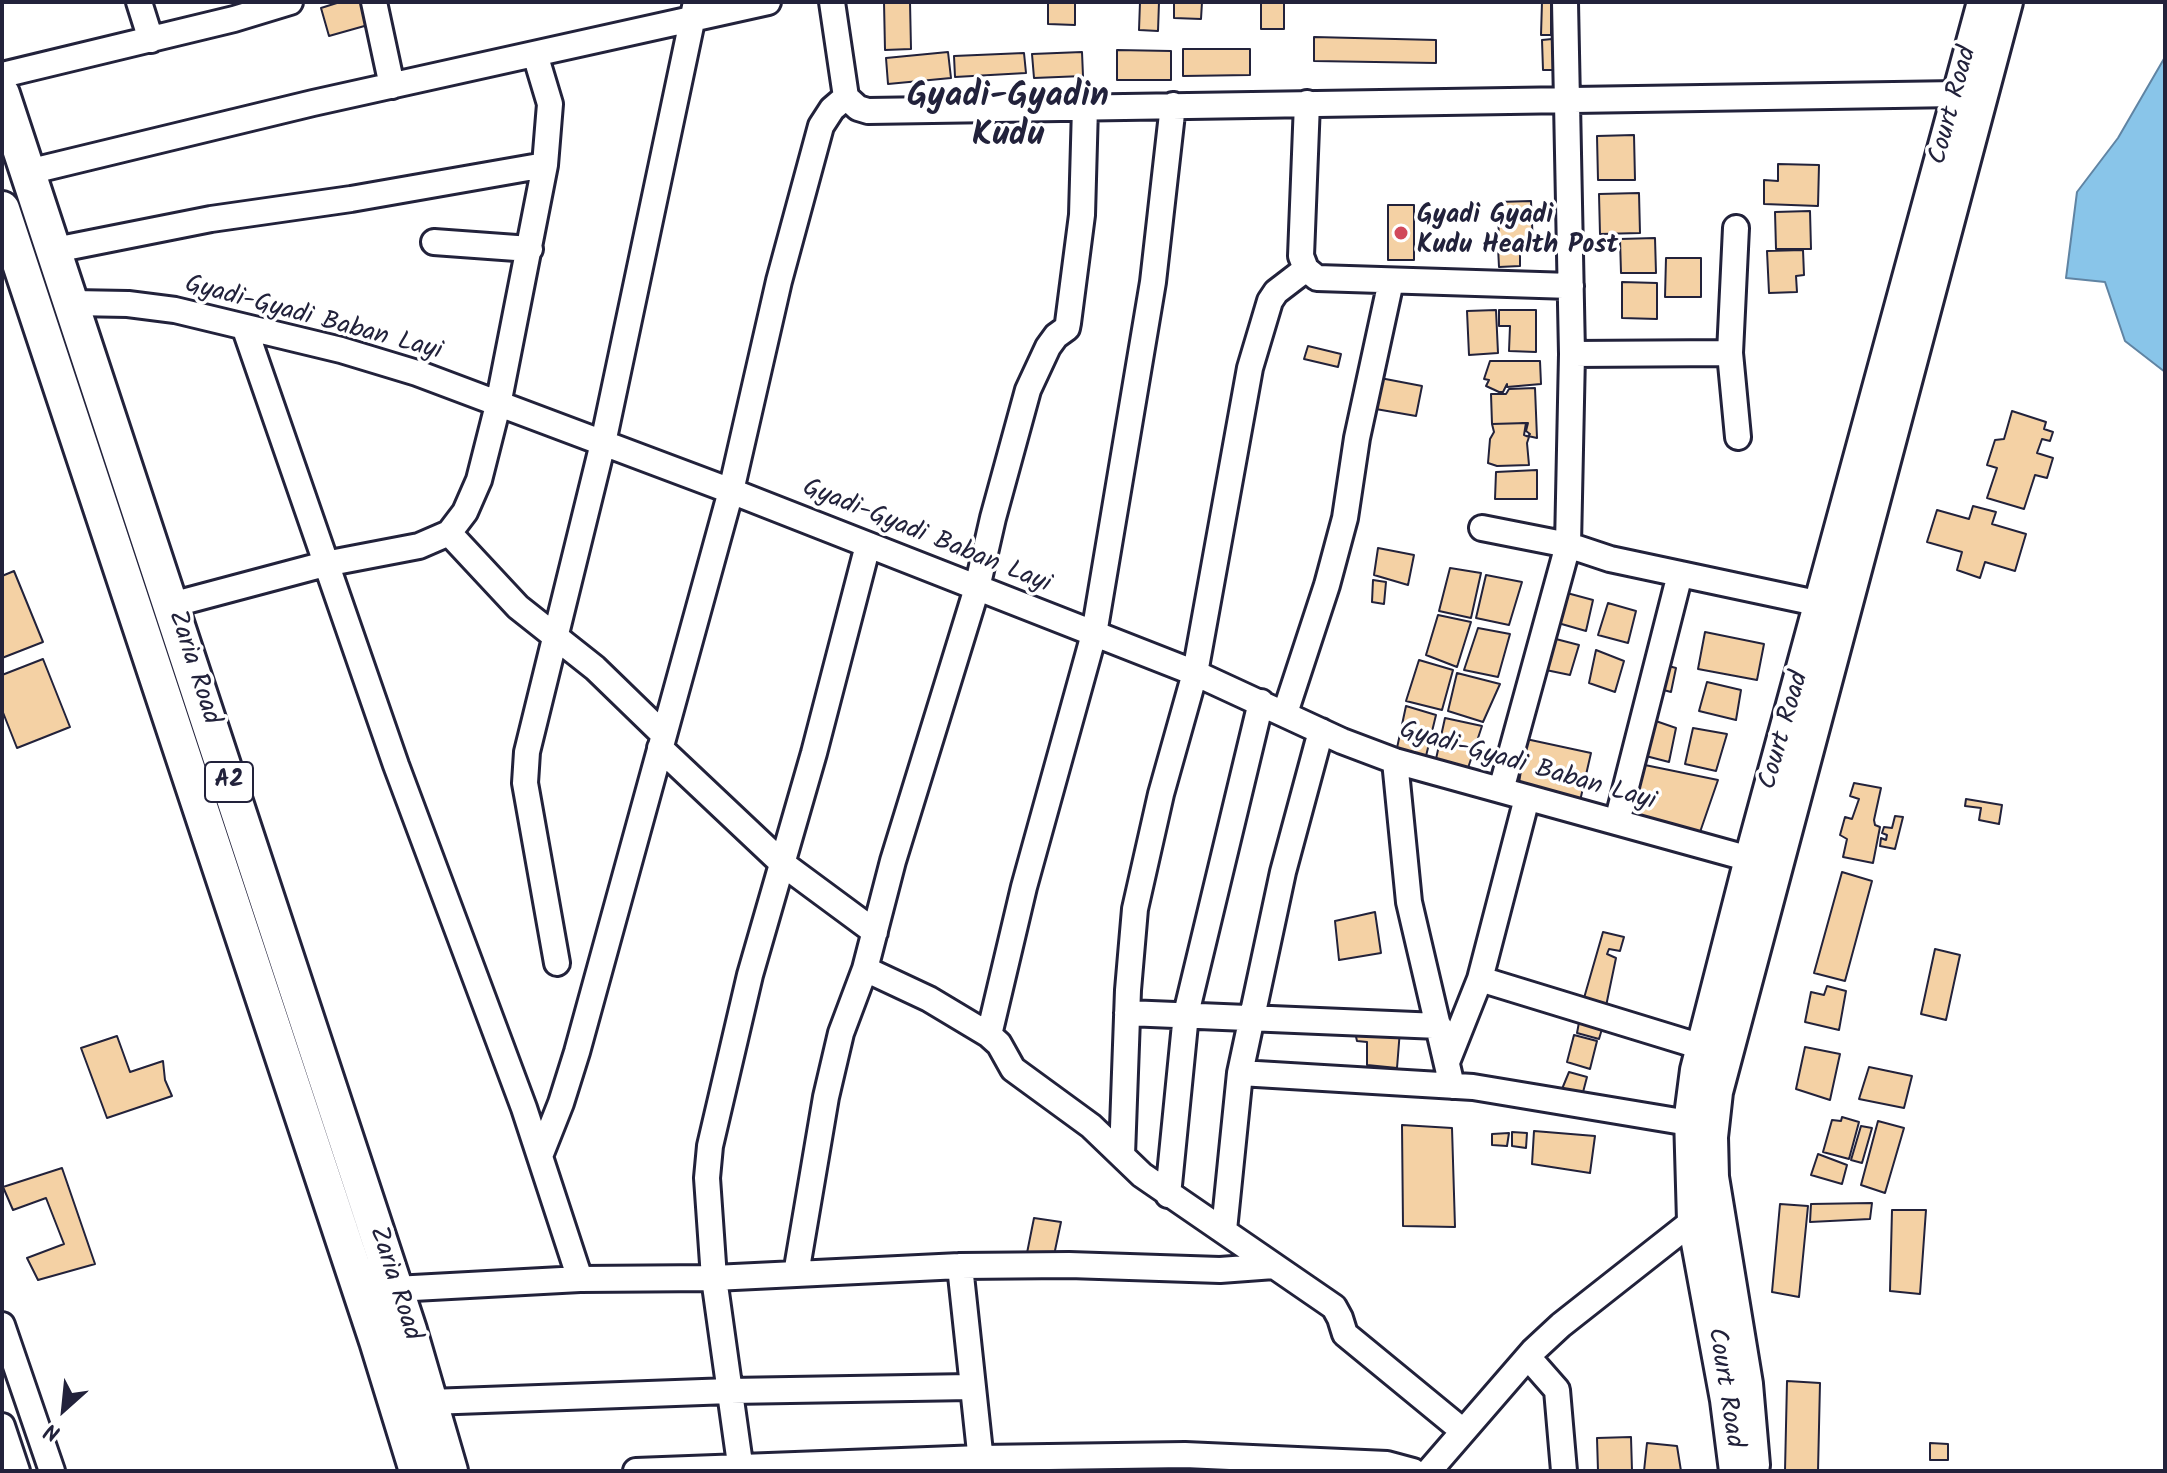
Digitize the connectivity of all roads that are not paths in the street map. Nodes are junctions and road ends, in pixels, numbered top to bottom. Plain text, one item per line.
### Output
1 (139, 2) edge
2 (290, 2) edge
3 (374, 2) edge
4 (768, 2) edge
5 (832, 2) edge
6 (1565, 2) edge
7 (1983, 2) edge
8 (2007, 2) edge
9 (695, 10) edge
10 (151, 40) junction
11 (535, 54) junction
12 (2, 75) edge
13 (392, 86) junction
14 (2, 94) edge
15 (1958, 94) junction
16 (846, 97) junction
17 (1567, 98) junction
18 (1307, 103) junction
19 (1173, 105) junction
20 (1085, 107) junction
21 (545, 165) junction
22 (28, 172) junction
23 (2, 209) edge
24 (1736, 228) dead end
25 (434, 242) dead end
26 (530, 249) junction
27 (55, 250) junction
28 (1306, 269) junction
29 (1391, 281) junction
30 (1571, 286) junction
31 (73, 303) junction
32 (245, 329) junction
33 (1730, 353) junction
34 (1572, 354) junction
35 (498, 405) junction
36 (1738, 437) dead end
37 (603, 443) junction
38 (731, 491) junction
39 (1482, 528) dead end
40 (449, 533) junction
41 (868, 545) junction
42 (1568, 545) junction
43 (325, 564) junction
44 (1680, 574) junction
45 (977, 588) junction
46 (1821, 604) junction
47 (171, 605) junction
48 (554, 634) junction
49 (1094, 634) junction
50 (1195, 673) junction
51 (1261, 702) junction
52 (1285, 713) junction
53 (1321, 731) junction
54 (662, 742) junction
55 (1395, 761) junction
56 (1501, 790) junction
57 (1527, 798) junction
58 (1617, 822) junction
59 (1750, 859) junction
60 (783, 864) junction
61 (875, 932) junction
62 (557, 963) dead end
63 (865, 969) junction
64 (1480, 979) junction
65 (1127, 1013) junction
66 (1186, 1014) junction
67 (1252, 1019) junction
68 (1439, 1026) junction
69 (989, 1035) junction
70 (1702, 1047) junction
71 (1447, 1062) junction
72 (1240, 1073) junction
73 (1452, 1086) junction
74 (1689, 1123) junction
75 (1122, 1155) junction
76 (540, 1156) junction
77 (1168, 1195) junction
78 (1693, 1221) junction
79 (1224, 1230) junction
80 (960, 1266) junction
81 (1274, 1266) junction
82 (796, 1274) junction
83 (714, 1278) junction
84 (580, 1279) junction
85 (395, 1289) junction
86 (2, 1325) edge
87 (1528, 1357) junction
88 (971, 1387) junction
89 (730, 1391) junction
90 (430, 1402) junction
91 (2, 1426) edge
92 (1463, 1431) junction
93 (981, 1465) edge
94 (741, 1470) edge
95 (17, 1471) edge
96 (52, 1471) edge
97 (417, 1471) edge
98 (450, 1471) edge
99 (636, 1471) edge
100 (1413, 1471) edge
101 (1429, 1471) edge
102 (1564, 1471) edge
103 (1735, 1471) edge
104 (1755, 1471) edge

1 - 10 street
2 - 10 street
3 - 13 street
4 - 9 street
5 - 16 street
6 - 17 street
7 - 15 main road, Court Road
8 - 104 main road, Court Road
9 - 11 street
9 - 37 street
10 - 12 street
11 - 13 street
11 - 21 street
13 - 22 street
14 - 22 highway, Zaria Road / A2
15 - 17 street
15 - 46 main road, Court Road
16 - 20 street
16 - 38 street
17 - 18 street
17 - 30 street
18 - 19 street
18 - 28 street
19 - 20 street
19 - 49 street
20 - 45 street
21 - 26 street
21 - 27 street
22 - 27 highway, Zaria Road / A2
23 - 97 highway, Zaria Road / A2
24 - 33 street
25 - 26 street
26 - 35 street
27 - 31 highway, Zaria Road / A2
28 - 29 street
28 - 50 street
29 - 30 street
29 - 52 street
30 - 34 street
31 - 32 street, Gyadi-Gyadi Baban Layi
31 - 47 highway, Zaria Road / A2
32 - 35 street, Gyadi-Gyadi Baban Layi
32 - 43 street
33 - 34 street
33 - 36 street
34 - 42 street
35 - 37 street, Gyadi-Gyadi Baban Layi
35 - 40 street
37 - 38 street, Gyadi-Gyadi Baban Layi
37 - 48 street
38 - 41 street, Gyadi-Gyadi Baban Layi
38 - 54 street
39 - 42 street
40 - 43 street
40 - 48 street
41 - 45 street, Gyadi-Gyadi Baban Layi
41 - 60 street
42 - 44 street
42 - 56 street
43 - 47 street
43 - 76 street
44 - 46 street
44 - 58 street
45 - 49 street, Gyadi-Gyadi Baban Layi
45 - 61 street
46 - 59 main road, Court Road
47 - 85 highway, Zaria Road / A2
48 - 54 street
48 - 62 street
49 - 50 street, Gyadi-Gyadi Baban Layi
49 - 69 street
50 - 51 street, Gyadi-Gyadi Baban Layi
50 - 65 street
51 - 52 street, Gyadi-Gyadi Baban Layi
51 - 66 street
52 - 53 street, Gyadi-Gyadi Baban Layi
53 - 55 street, Gyadi-Gyadi Baban Layi
53 - 67 street
54 - 60 street
54 - 76 street
55 - 56 street, Gyadi-Gyadi Baban Layi
55 - 68 street
56 - 57 street, Gyadi-Gyadi Baban Layi
57 - 58 street, Gyadi-Gyadi Baban Layi
57 - 64 street
58 - 59 street, Gyadi-Gyadi Baban Layi
59 - 70 main road, Court Road
60 - 61 street
60 - 83 street
61 - 63 street
63 - 69 street
63 - 82 street
64 - 70 street
64 - 71 street
65 - 66 street
65 - 75 street
66 - 67 street
66 - 77 street
67 - 68 street
67 - 72 street
68 - 71 street
69 - 75 street
70 - 74 main road, Court Road
71 - 73 street
72 - 73 street
72 - 79 street
73 - 74 street
74 - 78 main road, Court Road
75 - 77 street
76 - 84 street
77 - 79 street
78 - 87 street
78 - 103 main road, Court Road
79 - 81 street
80 - 81 street
80 - 82 street
80 - 88 street
81 - 92 street
82 - 83 street
83 - 84 street
83 - 89 street
84 - 85 street
85 - 90 highway, Zaria Road / A2
86 - 96 street
87 - 92 street
87 - 102 street
88 - 89 street
88 - 93 street
89 - 90 street
89 - 94 street
90 - 98 highway, Zaria Road / A2
91 - 95 street
92 - 101 street
93 - 94 street
93 - 100 street
94 - 99 street

